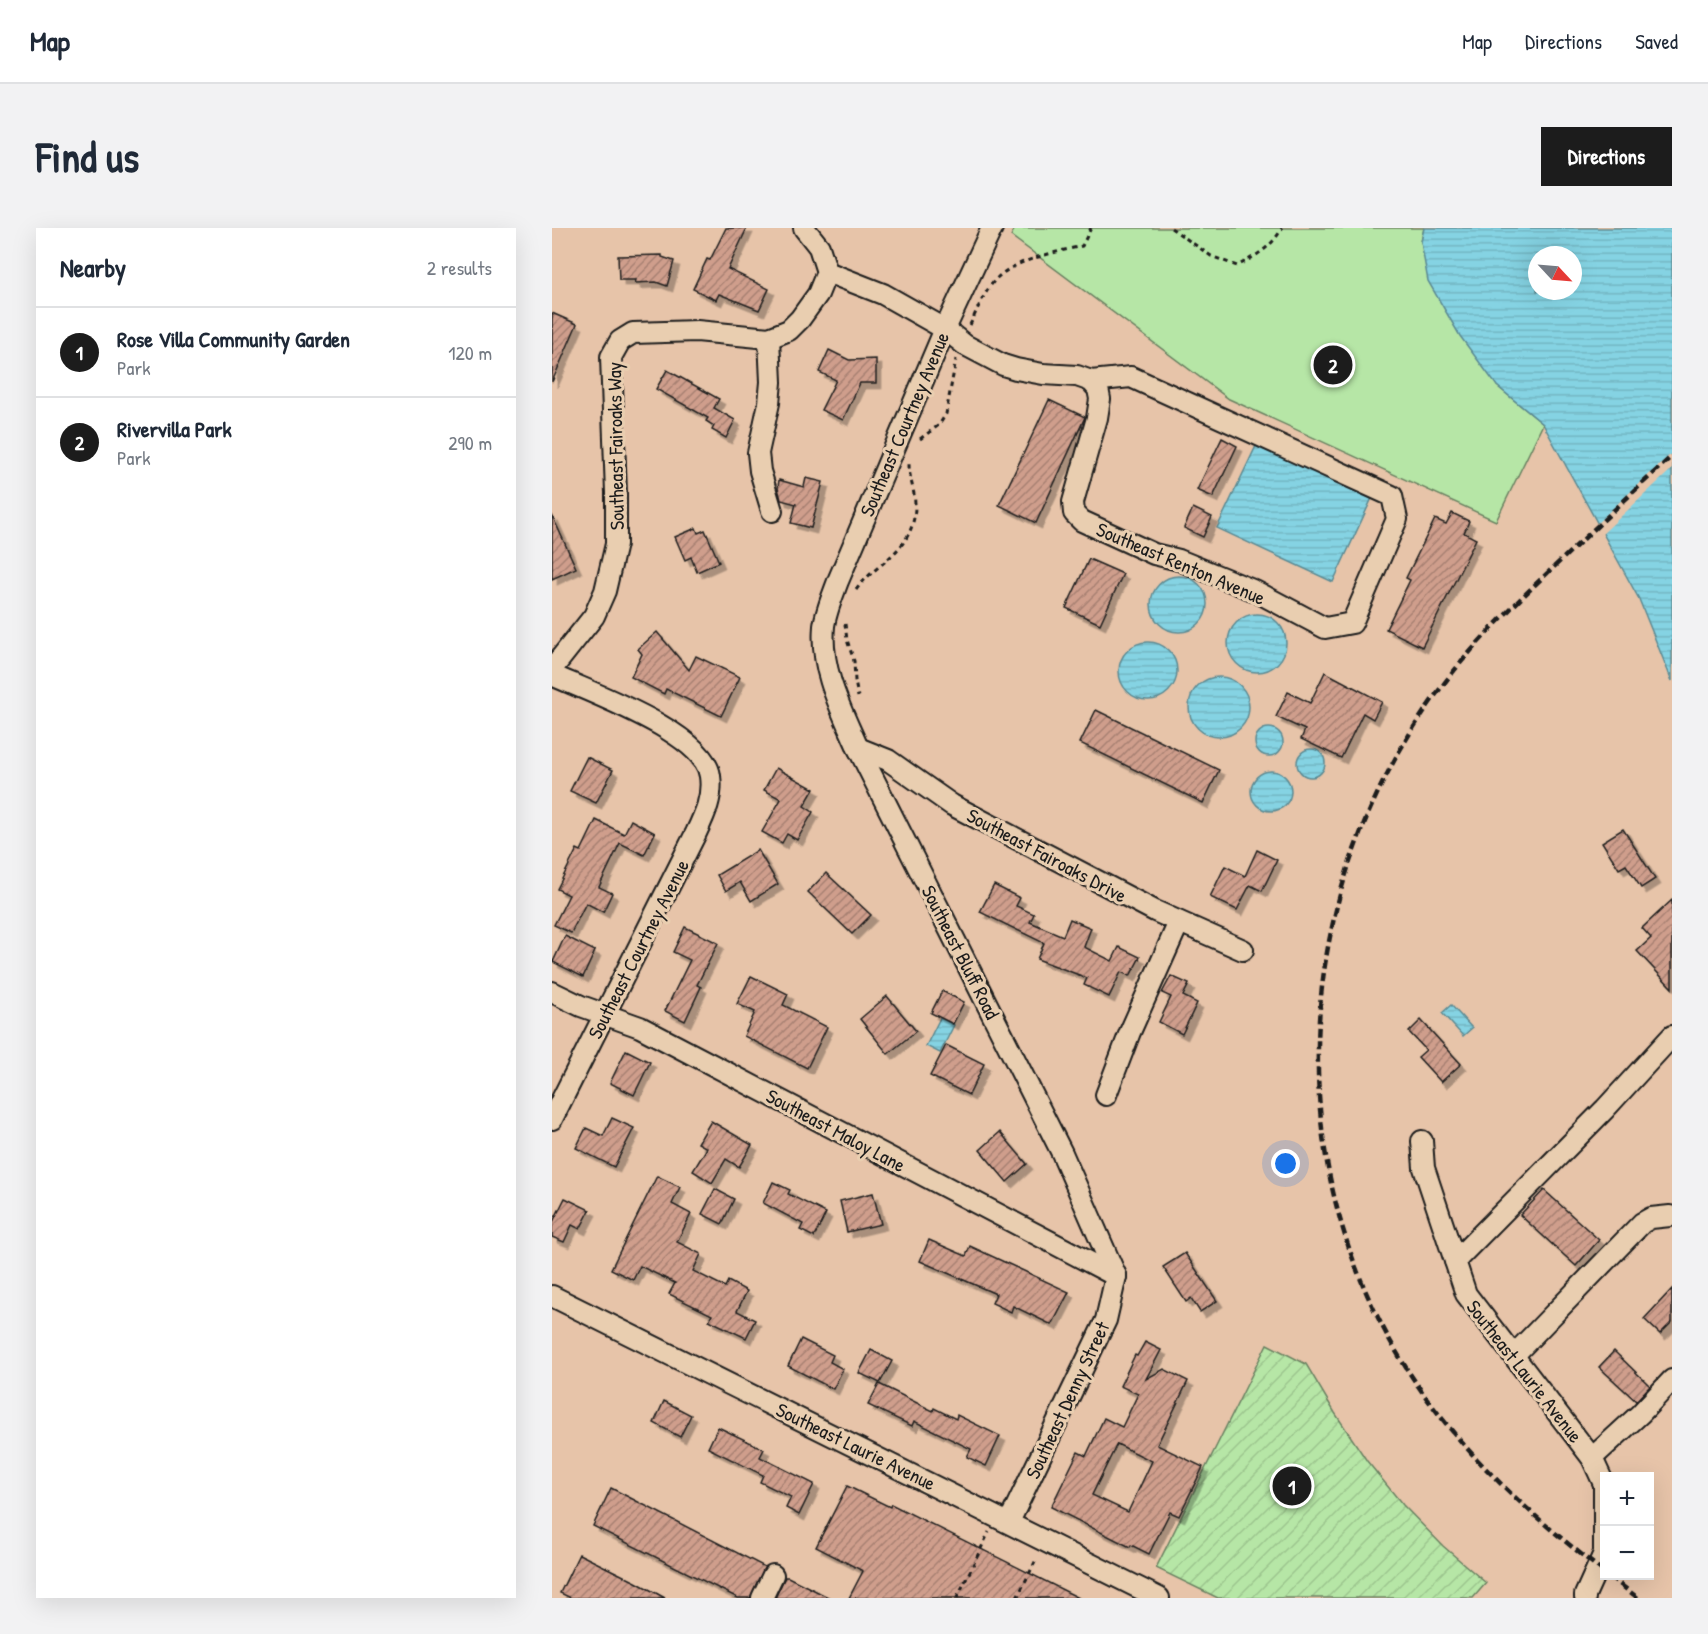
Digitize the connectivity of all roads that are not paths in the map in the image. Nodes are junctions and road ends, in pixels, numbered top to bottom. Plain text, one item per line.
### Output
1 (804, 228) edge
2 (992, 228) edge
3 (826, 272) junction
4 (945, 329) junction
5 (769, 338) junction
6 (1091, 381) junction
7 (772, 511) dead end
8 (824, 624) joint
9 (552, 669) edge
10 (552, 675) edge
11 (858, 748) junction
12 (1179, 922) junction
13 (1243, 950) dead end
14 (552, 992) edge
15 (606, 1013) junction
16 (1672, 1036) edge
17 (1106, 1095) dead end
18 (552, 1119) edge
19 (1422, 1141) dead end
20 (1670, 1216) dead end
21 (1455, 1261) junction
22 (1116, 1276) junction
23 (552, 1296) edge
24 (1514, 1355) junction
25 (1672, 1380) edge
26 (1592, 1458) junction
27 (1003, 1519) junction
28 (773, 1575) dead end
29 (762, 1598) edge
30 (1159, 1598) edge
31 (1586, 1598) edge

1 - 3 street
2 - 4 street, Southeast Courtney Avenue
3 - 4 street
3 - 5 street
4 - 6 street
4 - 8 street, Southeast Courtney Avenue
5 - 7 street
5 - 9 street, Southeast Fairoaks Way
6 - 6 street, Southeast Renton Avenue
8 - 11 street, Southeast Bluff Road
10 - 15 street, Southeast Courtney Avenue
11 - 12 street, Southeast Fairoaks Drive
11 - 22 street, Southeast Bluff Road
12 - 13 street, Southeast Fairoaks Drive
12 - 17 street
14 - 15 street, Southeast Maloy Lane
15 - 18 street, Southeast Courtney Avenue
15 - 22 street, Southeast Maloy Lane
16 - 21 street
19 - 21 street, Southeast Laurie Avenue
20 - 24 street
21 - 24 street, Southeast Laurie Avenue
22 - 27 street, Southeast Denny Street
23 - 27 street, Southeast Laurie Avenue
24 - 26 street, Southeast Laurie Avenue
25 - 26 street
26 - 31 street, Southeast Laurie Avenue
27 - 30 street, Southeast Laurie Avenue
28 - 29 street

